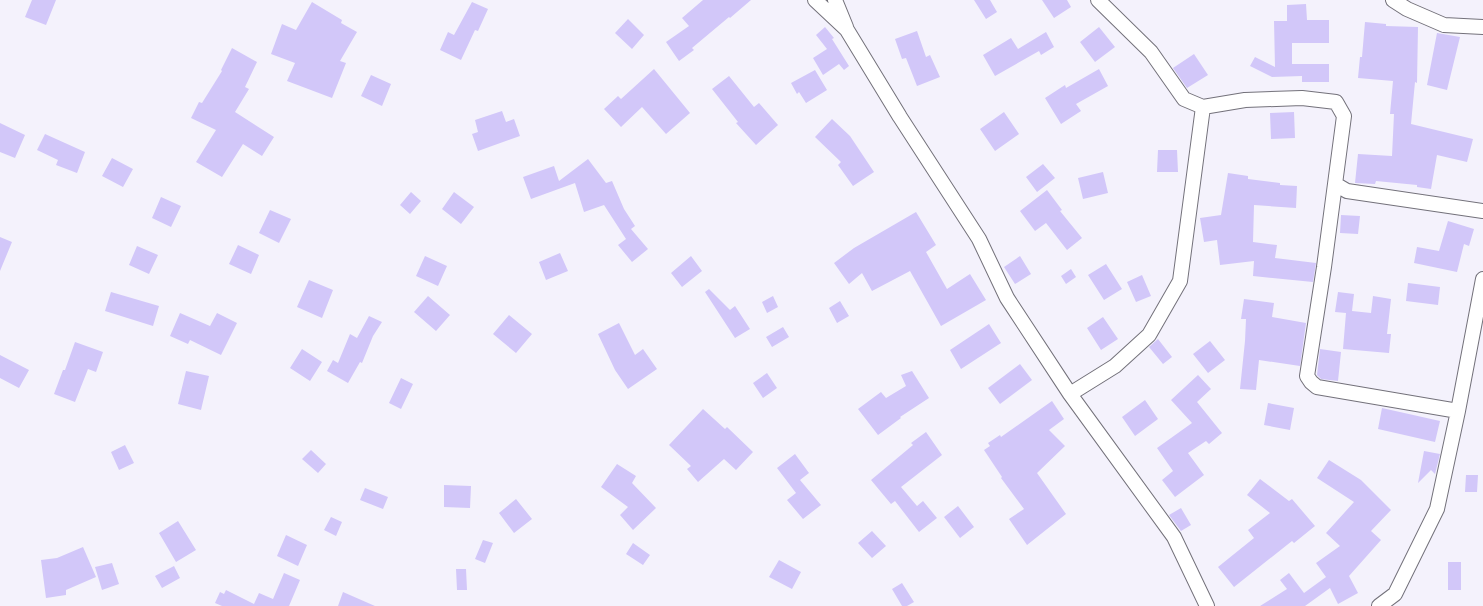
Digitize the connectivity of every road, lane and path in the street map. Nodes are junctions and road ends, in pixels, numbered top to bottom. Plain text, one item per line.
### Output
1 (815, 0) edge
2 (835, 0) edge
3 (1098, 0) edge
4 (1393, 0) edge
5 (1483, 27) edge
6 (847, 30) junction
7 (1203, 107) junction
8 (1335, 184) junction
9 (1483, 211) edge
10 (1483, 279) edge
11 (1070, 394) junction
12 (1458, 411) junction
13 (1207, 606) edge
14 (1379, 606) edge

1 - 6 street
2 - 6 street
3 - 7 street
4 - 5 street
6 - 11 street
7 - 8 street
7 - 11 street
8 - 9 street
8 - 12 street
10 - 12 street
11 - 13 street
12 - 14 street

